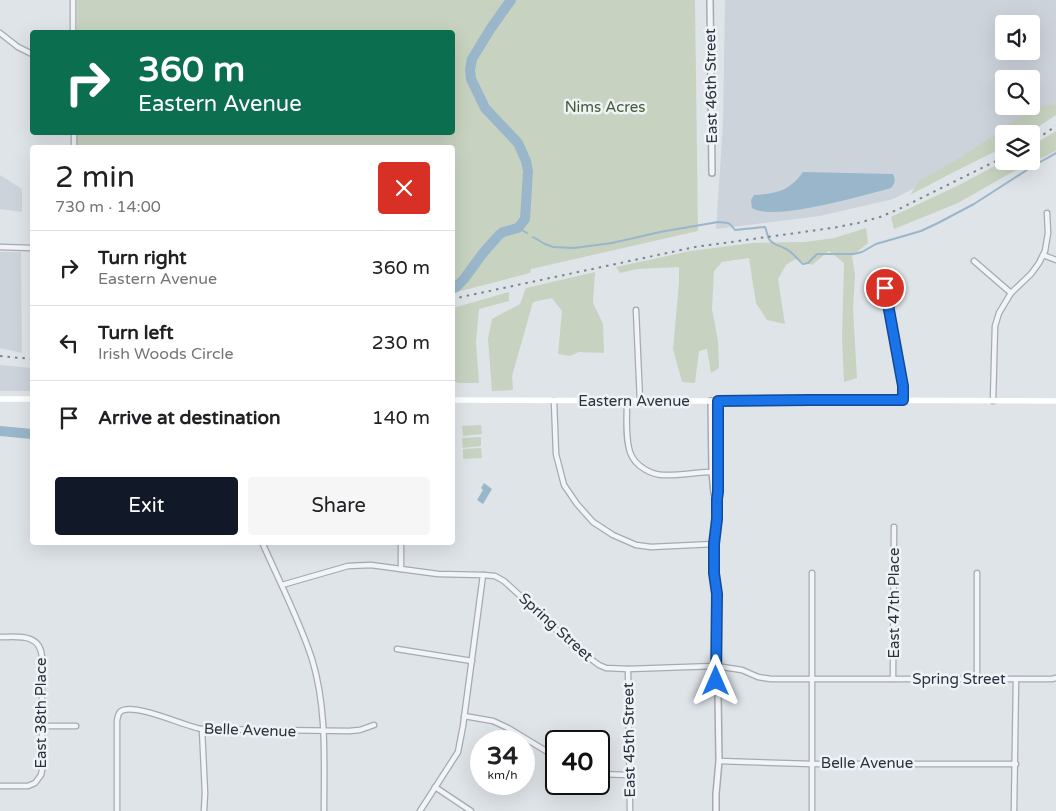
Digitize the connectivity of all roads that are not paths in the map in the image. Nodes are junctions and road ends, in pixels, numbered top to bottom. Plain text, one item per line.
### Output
1 (73, 0) edge
2 (710, 0) edge
3 (73, 30) edge
4 (0, 33) edge
5 (30, 53) edge
6 (712, 173) dead end
7 (1047, 213) dead end
8 (0, 247) edge
9 (30, 248) edge
10 (1043, 255) junction
11 (1056, 260) edge
12 (974, 261) dead end
13 (885, 288) dead end
14 (1011, 293) junction
15 (636, 310) dead end
16 (0, 399) edge
17 (30, 399) edge
18 (455, 400) edge
19 (903, 400) junction
20 (554, 401) junction
21 (627, 401) junction
22 (640, 401) junction
23 (711, 401) junction
24 (718, 401) junction
25 (993, 401) junction
26 (1056, 401) edge
27 (712, 472) junction
28 (718, 472) junction
29 (717, 499) junction
30 (894, 527) dead end
31 (714, 544) junction
32 (263, 545) edge
33 (401, 545) edge
34 (400, 569) junction
35 (812, 573) dead end
36 (977, 573) dead end
37 (484, 574) junction
38 (282, 585) junction
39 (0, 637) edge
40 (397, 649) dead end
41 (472, 661) junction
42 (716, 666) junction
43 (628, 669) junction
44 (1056, 678) edge
45 (813, 679) junction
46 (893, 679) junction
47 (977, 679) junction
48 (1016, 679) junction
49 (464, 716) junction
50 (374, 725) dead end
51 (42, 726) junction
52 (76, 726) dead end
53 (202, 729) junction
54 (324, 732) junction
55 (545, 750) edge
56 (719, 761) junction
57 (812, 764) junction
58 (1016, 764) junction
59 (610, 774) edge
60 (629, 775) junction
61 (0, 786) edge
62 (435, 787) junction
63 (117, 811) edge
64 (204, 811) edge
65 (324, 811) edge
66 (420, 811) edge
67 (471, 811) edge
68 (630, 811) edge
69 (716, 811) edge
70 (812, 811) edge
71 (1014, 811) edge

1 - 3 street
2 - 6 street, East 46th Street
4 - 5 street
7 - 10 street
8 - 9 street
10 - 11 street
10 - 14 street
12 - 14 street
13 - 19 street
14 - 25 street
15 - 22 street
16 - 17 main road
18 - 20 main road, Eastern Avenue
19 - 24 main road, Eastern Avenue
19 - 25 main road, Eastern Avenue
20 - 21 main road, Eastern Avenue
20 - 31 street
21 - 22 main road, Eastern Avenue
21 - 27 street
22 - 23 main road, Eastern Avenue
23 - 24 main road, Eastern Avenue
23 - 27 street
24 - 28 street
25 - 26 main road, Eastern Avenue
27 - 28 street
27 - 29 street
28 - 29 street
29 - 31 street
30 - 46 street, East 47th Place
31 - 42 street
32 - 38 street
33 - 34 street
34 - 37 street, Spring Street
34 - 38 street, Spring Street
35 - 45 street
36 - 47 street
37 - 41 street
37 - 43 street, Spring Street
38 - 54 street
39 - 51 street, East 38th Place
40 - 41 street
41 - 49 street
42 - 43 street, Spring Street
42 - 45 street, Spring Street
42 - 56 street
43 - 60 street, East 45th Street
44 - 48 street, Spring Street
45 - 46 street, Spring Street
45 - 57 street
46 - 47 street, Spring Street
47 - 48 street, Spring Street
48 - 58 street
49 - 55 street
49 - 62 street
50 - 54 street, Belle Avenue
51 - 52 street
51 - 61 street, East 38th Place
53 - 54 street, Belle Avenue
53 - 63 street, Belle Avenue
53 - 64 street
54 - 65 street
56 - 57 street, Belle Avenue
56 - 69 street
57 - 58 street, Belle Avenue
57 - 70 street
58 - 71 street
59 - 60 street
60 - 68 street, East 45th Street
62 - 66 street
62 - 67 street

